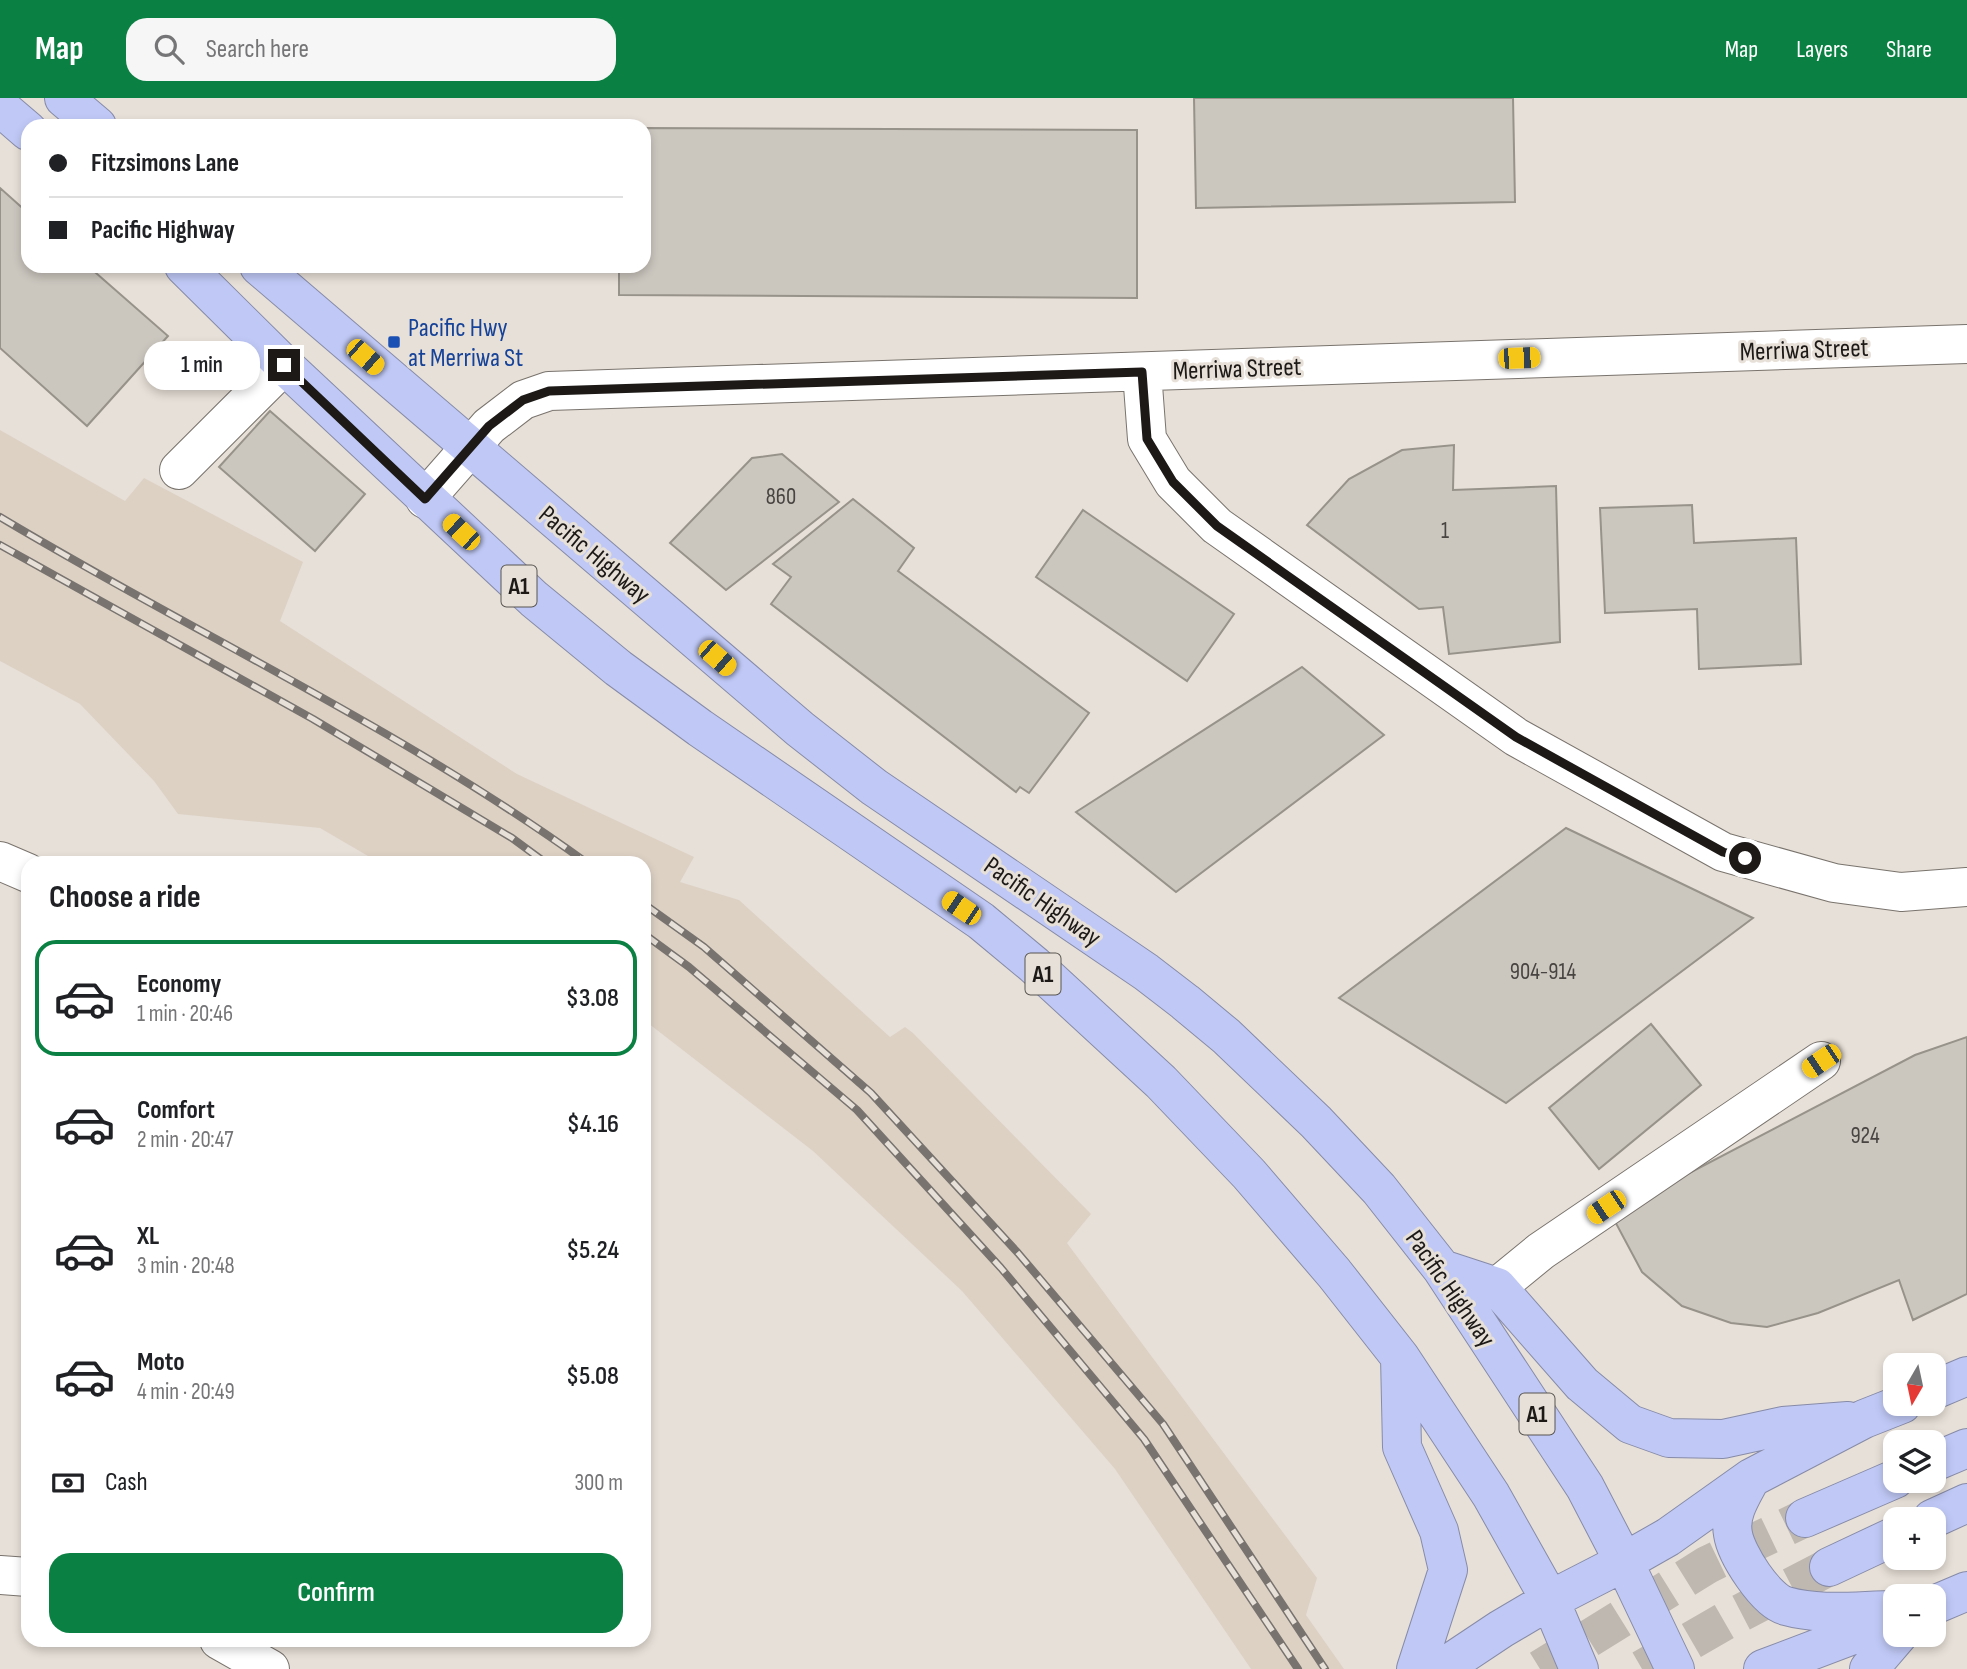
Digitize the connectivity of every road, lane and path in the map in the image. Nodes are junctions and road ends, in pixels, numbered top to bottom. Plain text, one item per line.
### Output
1 (64, 98) edge
2 (0, 107) edge
3 (89, 119) edge
4 (21, 125) edge
5 (191, 273) edge
6 (267, 273) edge
7 (1967, 344) edge
8 (284, 365) junction
9 (1142, 372) junction
10 (470, 448) junction
11 (179, 470) dead end
12 (425, 499) junction
13 (0, 861) edge
14 (21, 870) edge
15 (1967, 887) edge
16 (1821, 1061) dead end
17 (1442, 1269) junction
18 (1497, 1287) junction
19 (1400, 1357) junction
20 (1967, 1376) edge
21 (1946, 1385) edge
22 (1883, 1412) edge
23 (1864, 1419) junction
24 (1967, 1448) edge
25 (1946, 1457) edge
26 (1751, 1478) junction
27 (1883, 1484) edge
28 (1967, 1503) edge
29 (1946, 1513) edge
30 (1805, 1518) tunnel mouth
31 (1883, 1542) edge
32 (1624, 1562) junction
33 (1829, 1567) tunnel mouth
34 (0, 1575) edge
35 (21, 1576) edge
36 (1967, 1591) edge
37 (1550, 1600) junction
38 (1946, 1600) edge
39 (1883, 1610) edge
40 (1883, 1624) edge
41 (233, 1647) edge
42 (1888, 1647) edge
43 (270, 1669) edge
44 (1416, 1669) edge
45 (1441, 1669) edge
46 (1579, 1669) edge
47 (1675, 1669) edge
48 (1763, 1669) edge
49 (1869, 1669) edge

1 - 3 highway
2 - 4 highway
5 - 8 highway, Pacific Highway / A1
6 - 10 highway, Pacific Highway / A1
7 - 9 street, Merriwa Street
8 - 11 street
8 - 12 highway, Pacific Highway / A1
9 - 10 street, Merriwa Street
9 - 15 street
10 - 12 street, Merriwa Street
10 - 17 highway, Pacific Highway / A1
12 - 19 highway, Pacific Highway / A1
13 - 14 street
16 - 18 street
17 - 18 highway
17 - 32 highway, Pacific Highway / A1
18 - 23 highway
19 - 37 highway, Pacific Highway / A1
19 - 44 highway
20 - 21 highway
22 - 23 highway
23 - 26 highway
24 - 25 highway
26 - 32 highway
26 - 39 highway
27 - 30 highway
28 - 29 highway
31 - 33 highway
32 - 37 highway
32 - 47 highway, Pacific Highway / A1
34 - 35 street
36 - 38 highway
37 - 45 highway
37 - 46 highway, Pacific Highway / A1
40 - 48 highway
41 - 43 street
42 - 49 highway

